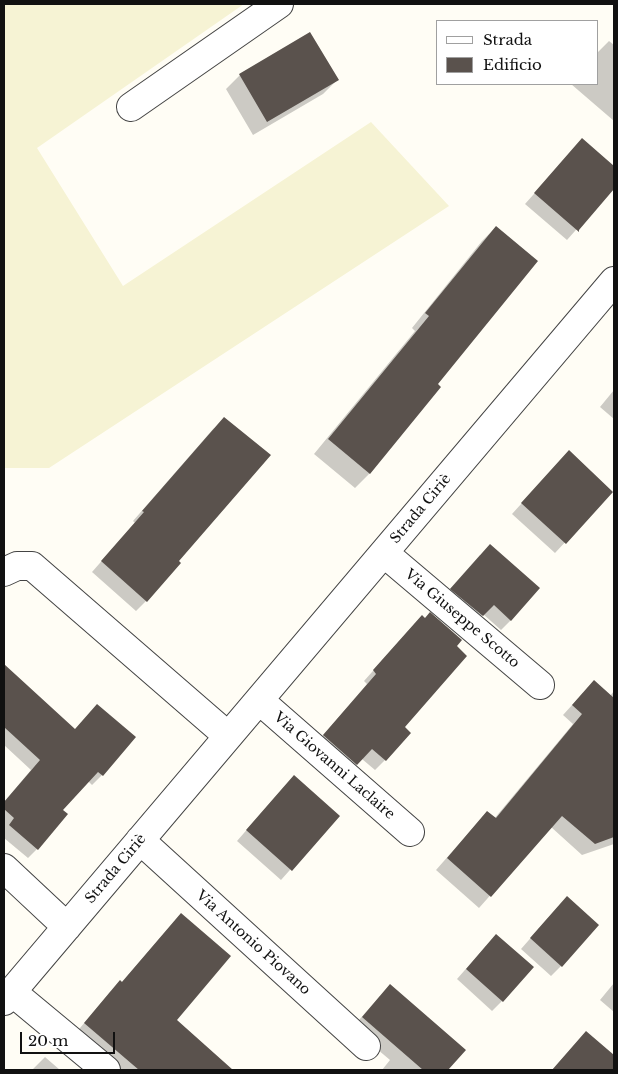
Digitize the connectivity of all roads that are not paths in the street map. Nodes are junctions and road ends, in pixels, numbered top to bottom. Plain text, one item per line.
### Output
1 (280, 4) edge
2 (131, 107) dead end
3 (614, 281) edge
4 (384, 553) junction
5 (4, 572) edge
6 (540, 685) dead end
7 (259, 700) junction
8 (228, 736) junction
9 (410, 832) dead end
10 (140, 840) junction
11 (4, 868) edge
12 (67, 927) junction
13 (8, 997) edge
14 (366, 1046) dead end
15 (106, 1070) edge

1 - 2 street
3 - 4 street, Strada Ciriè
4 - 6 street, Via Giuseppe Scotto
4 - 7 street, Strada Ciriè
5 - 8 street
7 - 8 street, Strada Ciriè
7 - 9 street, Via Giovanni Laclaire
8 - 10 street, Strada Ciriè
10 - 12 street, Strada Ciriè
10 - 14 street, Via Antonio Piovano
11 - 12 street
12 - 13 street, Strada Ciriè
13 - 15 street

